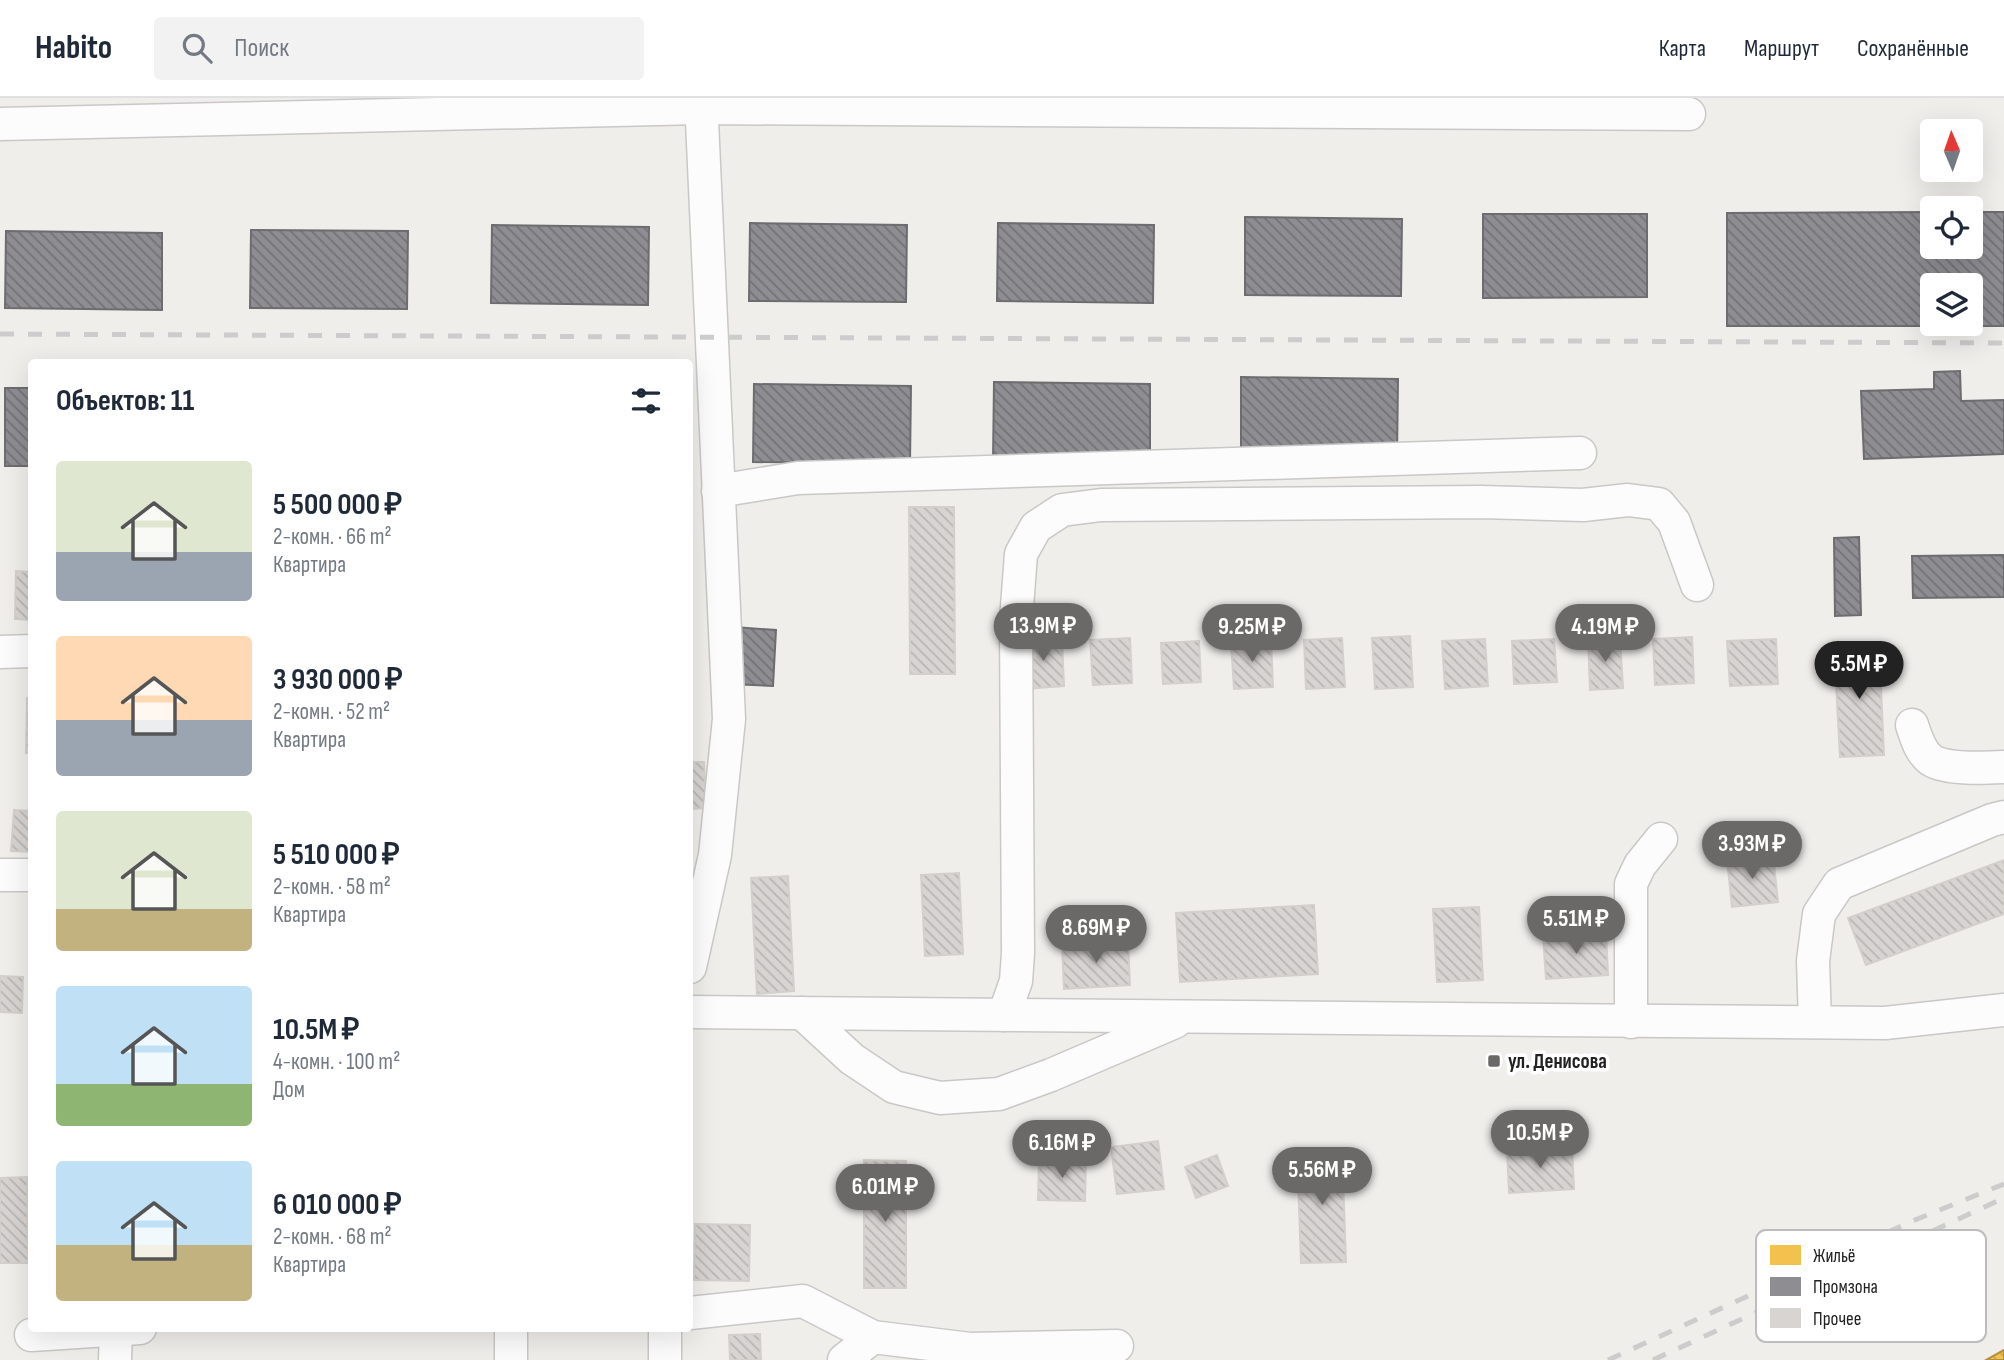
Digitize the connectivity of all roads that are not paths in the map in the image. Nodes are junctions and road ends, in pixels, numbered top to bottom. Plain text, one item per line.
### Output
1 (701, 103) edge
2 (1689, 114) dead end
3 (0, 124) edge
4 (1580, 453) dead end
5 (718, 491) junction
6 (1697, 585) dead end
7 (28, 651) edge
8 (0, 652) edge
9 (1912, 725) dead end
10 (2004, 768) edge
11 (2004, 817) edge
12 (1661, 839) dead end
13 (0, 875) edge
14 (28, 875) edge
15 (693, 954) edge
16 (2004, 1010) edge
17 (693, 1012) edge
18 (802, 1013) junction
19 (1004, 1015) junction
20 (1188, 1017) junction
21 (1631, 1022) junction
22 (1815, 1022) junction
23 (693, 1313) edge
24 (511, 1332) edge
25 (665, 1332) edge
26 (31, 1335) dead end
27 (873, 1337) junction
28 (124, 1339) edge
29 (1117, 1346) dead end
30 (511, 1360) edge
31 (665, 1360) edge
32 (844, 1360) edge

1 - 2 street
1 - 3 street
1 - 5 street
4 - 5 street
5 - 15 street
6 - 19 street
7 - 8 street
9 - 10 street
11 - 22 street
12 - 21 street
13 - 14 street
16 - 22 street
17 - 18 street
18 - 19 street
18 - 20 street
19 - 20 street
20 - 21 street
21 - 22 street
23 - 27 street
24 - 30 street
25 - 31 street
26 - 28 street
27 - 29 street
27 - 32 street

